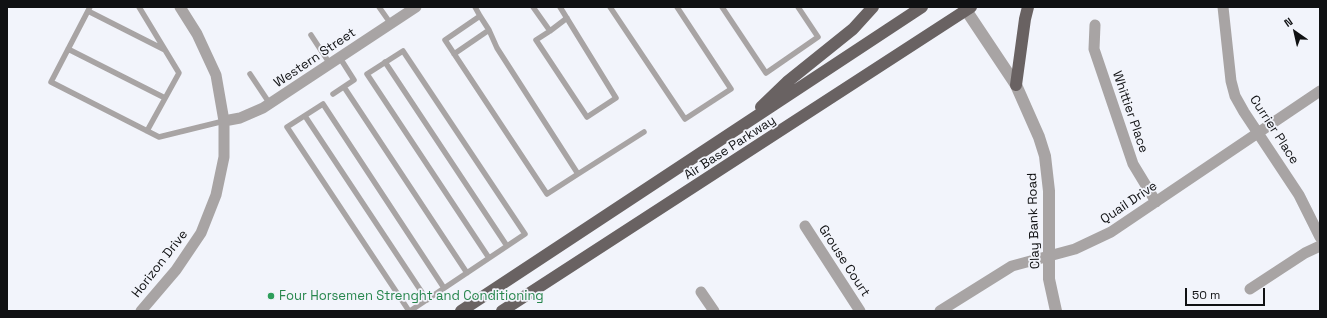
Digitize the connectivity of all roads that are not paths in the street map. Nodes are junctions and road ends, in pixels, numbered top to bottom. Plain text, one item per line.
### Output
1 (138, 7) edge
2 (180, 7) edge
3 (379, 7) edge
4 (416, 7) edge
5 (475, 7) edge
6 (533, 7) edge
7 (560, 7) edge
8 (610, 7) edge
9 (677, 7) edge
10 (722, 7) edge
11 (798, 7) edge
12 (873, 7) edge
13 (922, 7) edge
14 (1028, 7) edge
15 (1223, 7) edge
16 (967, 8) edge
17 (89, 9) edge
18 (480, 16) junction
19 (567, 18) junction
20 (391, 24) junction
21 (1095, 25) dead end
22 (489, 30) junction
23 (550, 31) junction
24 (311, 35) dead end
25 (68, 49) junction
26 (165, 50) junction
27 (454, 54) junction
28 (335, 61) junction
29 (385, 62) junction
30 (250, 74) dead end
31 (1016, 84) junction
32 (344, 87) junction
33 (1320, 91) edge
34 (333, 94) dead end
35 (165, 98) junction
36 (271, 104) junction
37 (305, 116) junction
38 (224, 121) junction
39 (736, 130) junction
40 (147, 131) junction
41 (644, 132) dead end
42 (1259, 133) junction
43 (578, 174) junction
44 (1156, 202) junction
45 (805, 226) dead end
46 (1320, 237) edge
47 (507, 246) junction
48 (1320, 246) edge
49 (1050, 255) junction
50 (489, 258) junction
51 (467, 273) junction
52 (444, 288) junction
53 (1250, 289) dead end
54 (701, 292) dead end
55 (427, 300) junction
56 (141, 311) edge
57 (409, 311) edge
58 (461, 311) edge
59 (502, 311) edge
60 (714, 311) edge
61 (860, 311) edge
62 (940, 311) edge
63 (1056, 311) edge

1 - 26 lane
2 - 38 street, Horizon Drive
3 - 20 lane
4 - 20 street, Western Street
5 - 18 lane
6 - 23 lane
7 - 19 lane
8 - 9 lane
10 - 11 lane
12 - 39 main road
13 - 39 main road, Air Base Parkway
14 - 31 main road
15 - 42 street, Currier Place
16 - 31 street, Clay Bank Road
16 - 59 main road, Air Base Parkway
17 - 25 lane
17 - 26 lane
18 - 22 lane
18 - 27 lane
19 - 23 lane
19 - 23 lane
20 - 28 street, Western Street
21 - 44 street, Whittier Place
22 - 27 lane
22 - 43 lane
24 - 28 lane
25 - 35 lane
25 - 40 lane
26 - 35 lane
27 - 43 lane
28 - 32 lane
28 - 36 street, Western Street
29 - 47 lane
29 - 47 lane
29 - 50 lane
30 - 36 lane
31 - 49 street, Clay Bank Road
32 - 34 lane
32 - 51 lane
33 - 42 street, Quail Drive
35 - 40 lane
36 - 38 street, Western Street
37 - 52 lane
37 - 55 lane
37 - 57 lane
38 - 40 lane
38 - 56 street, Horizon Drive
39 - 58 main road, Air Base Parkway
41 - 43 lane
42 - 44 street, Quail Drive
42 - 46 street, Currier Place
44 - 49 street, Quail Drive
45 - 61 street, Grouse Court
47 - 50 lane
48 - 53 street
49 - 62 street, Quail Drive
49 - 63 street, Clay Bank Road
50 - 51 lane
51 - 52 lane
52 - 55 lane
54 - 60 street
55 - 57 lane

